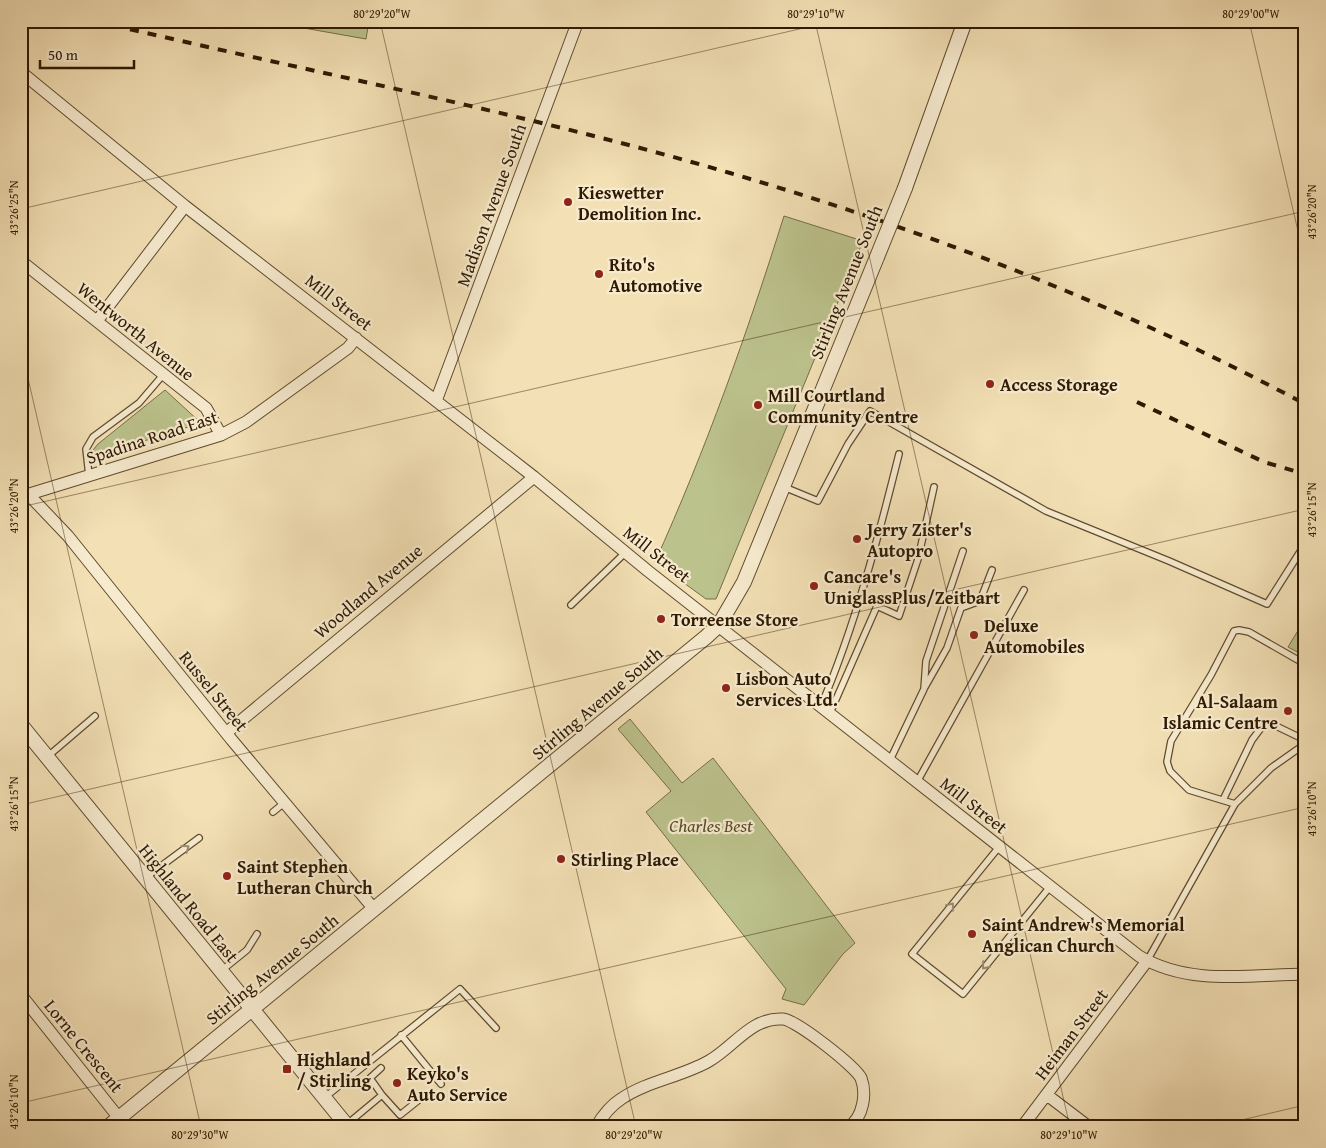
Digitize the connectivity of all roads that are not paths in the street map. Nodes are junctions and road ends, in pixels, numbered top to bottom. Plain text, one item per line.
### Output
1 (578, 21) edge
2 (965, 21) edge
3 (21, 72) edge
4 (185, 206) junction
5 (21, 261) edge
6 (97, 321) junction
7 (356, 338) junction
8 (163, 375) junction
9 (436, 401) junction
10 (220, 435) junction
11 (899, 454) dead end
12 (89, 476) junction
13 (534, 477) junction
14 (783, 486) junction
15 (934, 487) dead end
16 (25, 495) edge
17 (1305, 544) edge
18 (963, 551) dead end
19 (626, 552) junction
20 (992, 570) dead end
21 (1024, 590) dead end
22 (572, 605) dead end
23 (719, 625) junction
24 (1305, 664) edge
25 (924, 689) junction
26 (826, 709) junction
27 (95, 716) dead end
28 (23, 732) edge
29 (226, 733) junction
30 (1305, 742) edge
31 (47, 756) junction
32 (890, 760) junction
33 (917, 782) junction
34 (1222, 800) junction
35 (284, 803) junction
36 (1235, 804) junction
37 (273, 812) dead end
38 (199, 838) dead end
39 (1000, 847) junction
40 (145, 878) junction
41 (1049, 888) junction
42 (374, 909) junction
43 (257, 934) dead end
44 (1147, 961) junction
45 (221, 971) junction
46 (1304, 974) edge
47 (21, 995) edge
48 (252, 1009) junction
49 (496, 1028) dead end
50 (401, 1035) junction
51 (1305, 1056) edge
52 (381, 1068) dead end
53 (441, 1084) dead end
54 (382, 1095) junction
55 (1047, 1095) junction
56 (324, 1098) junction
57 (420, 1099) dead end
58 (114, 1122) edge
59 (347, 1126) edge
60 (596, 1127) edge
61 (849, 1127) edge
62 (1022, 1127) edge
63 (1089, 1127) edge

1 - 9 street, Madison Avenue South
2 - 14 street, Stirling Avenue South, bridge
3 - 4 street, Mill Street
4 - 6 street
4 - 7 street, Mill Street
5 - 6 street, Wentworth Avenue
6 - 8 street, Wentworth Avenue
7 - 9 street, Mill Street
7 - 10 street, Spadina Road East
8 - 10 street, Wentworth Avenue
8 - 12 lane
9 - 13 street, Mill Street
10 - 12 street, Spadina Road East
11 - 26 lane
12 - 16 street, Spadina Road East
13 - 19 street, Mill Street
13 - 29 street, Woodland Avenue
14 - 17 lane
14 - 23 street, Stirling Avenue South
15 - 26 lane
16 - 29 street, Russel Street
18 - 25 lane
19 - 22 lane
19 - 23 street, Mill Street
20 - 25 lane
21 - 33 lane
23 - 26 street, Mill Street
23 - 42 street, Stirling Avenue South
24 - 34 lane
25 - 32 lane
26 - 32 street, Mill Street
27 - 31 lane
28 - 31 street, Highland Road East
29 - 35 street, Russel Street
30 - 34 lane
30 - 36 lane
31 - 40 street, Highland Road East
32 - 33 street, Mill Street
33 - 39 street, Mill Street
34 - 36 lane
35 - 37 lane
35 - 42 street, Russel Street
36 - 44 lane
40 -> 38 lane
39 - 41 street, Mill Street
41 -> 39 lane
40 - 45 street, Highland Road East
41 - 44 street, Mill Street
42 - 48 street, Stirling Avenue South
43 - 45 lane
44 - 46 street, Mill Street
44 - 55 street, Heiman Street
45 - 48 street, Highland Road East
46 - 51 lane
47 - 58 street, Lorne Crescent
48 - 56 street, Highland Road East
48 - 58 street, Stirling Avenue South
49 - 50 lane
50 - 53 lane
50 - 56 lane
52 - 54 lane
54 - 57 lane
54 - 59 lane
55 - 62 street, Heiman Street
55 - 63 street
56 - 59 street, Highland Road East
60 - 61 street

